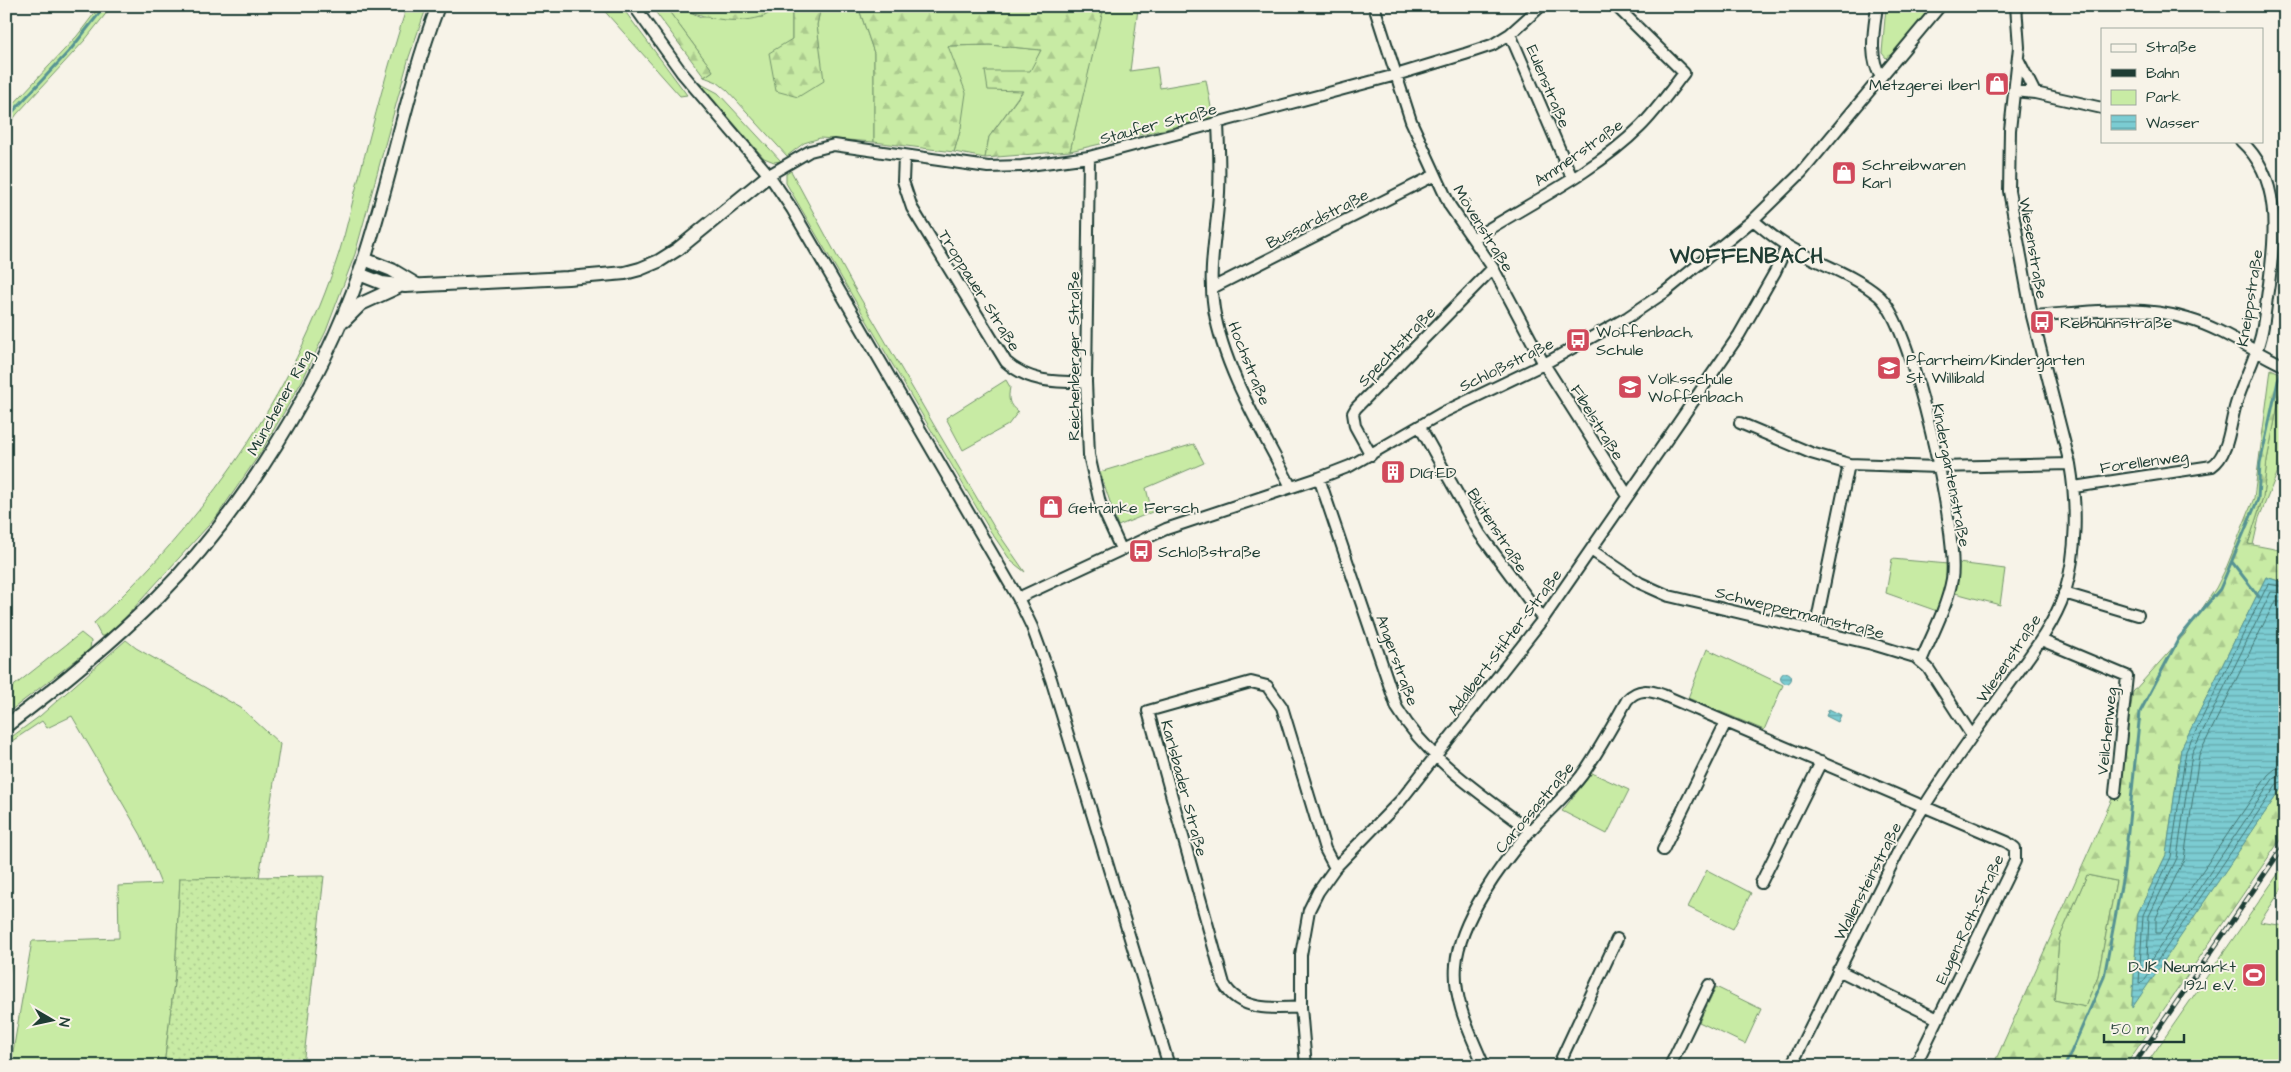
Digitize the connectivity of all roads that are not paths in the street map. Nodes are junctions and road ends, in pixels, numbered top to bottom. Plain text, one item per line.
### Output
1 (438, 6) edge
2 (634, 6) edge
3 (1374, 6) edge
4 (1541, 6) edge
5 (1616, 6) edge
6 (1877, 6) edge
7 (1940, 6) edge
8 (2016, 6) edge
9 (1510, 34) junction
10 (2018, 59) junction
11 (1396, 75) junction
12 (1881, 77) junction
13 (2013, 91) junction
14 (2035, 93) junction
15 (2101, 108) edge
16 (1218, 123) junction
17 (2242, 142) edge
18 (904, 156) junction
19 (1089, 158) junction
20 (1435, 175) junction
21 (770, 176) junction
22 (1572, 178) junction
23 (1753, 220) junction
24 (1474, 238) junction
25 (1787, 246) junction
26 (364, 259) junction
27 (1493, 268) junction
28 (359, 274) junction
29 (417, 285) junction
30 (399, 286) junction
31 (1212, 288) junction
32 (2032, 316) junction
33 (332, 338) junction
34 (2256, 352) junction
35 (1544, 364) junction
36 (2280, 364) edge
37 (1086, 382) junction
38 (1740, 423) dead end
39 (1420, 427) junction
40 (1372, 455) junction
41 (2218, 462) joint
42 (1848, 464) junction
43 (2070, 464) junction
44 (1938, 467) junction
45 (1320, 478) junction
46 (1290, 487) junction
47 (2074, 487) junction
48 (1628, 496) junction
49 (1120, 549) junction
50 (1591, 550) junction
51 (2064, 593) junction
52 (1018, 598) junction
53 (2138, 616) dead end
54 (1543, 619) junction
55 (1815, 630) junction
56 (2041, 640) junction
57 (1921, 661) junction
58 (1726, 722) junction
59 (6, 726) edge
60 (1972, 736) junction
61 (1435, 757) junction
62 (1820, 762) junction
63 (2115, 793) dead end
64 (1923, 807) junction
65 (1530, 831) junction
66 (1663, 850) dead end
67 (1335, 868) junction
68 (1761, 882) dead end
69 (1617, 939) dead end
70 (1838, 970) junction
71 (1709, 985) dead end
72 (1301, 1007) junction
73 (1938, 1019) junction
74 (1169, 1066) edge
75 (1306, 1066) edge
76 (1484, 1066) edge
77 (1558, 1066) edge
78 (1670, 1066) edge
79 (1791, 1066) edge
80 (1915, 1066) edge

1 - 26 main road, Münchener Ring
2 - 21 street
3 - 11 street, Mövenstraße
4 - 9 street, Staufer Straße
5 - 22 street, Ammerstraße
6 - 12 street
7 - 12 street, Schloßstraße
8 - 10 street, Wiesenstraße
9 - 11 street, Staufer Straße
9 - 22 street, Eulenstraße
10 - 13 street, Wiesenstraße
10 - 14 street
11 - 16 street, Staufer Straße
11 - 20 street, Mövenstraße
12 - 23 street, Schloßstraße
13 - 14 street
13 - 32 street, Wiesenstraße
14 - 15 street
16 - 19 street, Staufer Straße
16 - 31 street, Hochstraße
17 - 34 street, Kneippstraße
18 - 19 street, Staufer Straße
18 - 21 street, Staufer Straße
18 - 37 street, Troppauer Straße
19 - 37 street, Reichenberger Straße
20 - 24 street, Mövenstraße
20 - 31 street, Bussardstraße
21 - 29 main road
21 - 52 street
22 - 24 street, Ammerstraße
23 - 25 street, Kindergartenstraße
23 - 35 street, Schloßstraße
24 - 27 street, Mövenstraße
25 - 44 street, Kindergartenstraße
25 - 48 street, Adalbert-Stifter-Straße
26 - 28 main road, Münchener Ring
26 - 29 main road
27 - 35 street, Mövenstraße
27 - 40 street, Spechtstraße
28 - 30 main road
28 - 33 main road, Münchener Ring
29 - 30 main road
30 - 33 main road
31 - 46 street, Hochstraße
32 - 34 street
32 - 43 street, Wiesenstraße
33 - 59 main road, Münchener Ring
34 - 36 street
34 - 41 street, Kneippstraße
35 - 39 street, Schloßstraße
35 - 48 street, Fibelstraße
37 - 49 street, Reichenberger Straße
38 - 42 street
39 - 40 street, Schloßstraße
39 - 54 street, Blütenstraße
40 - 45 street, Schloßstraße
41 - 47 street, Forellenweg
42 - 44 street
42 - 55 street
43 - 44 street
43 - 47 street, Wiesenstraße
44 - 57 street, Kindergartenstraße
45 - 46 street, Schloßstraße
45 - 61 street, Angerstraße
46 - 49 street, Schloßstraße
47 - 51 street, Wiesenstraße
48 - 50 street, Adalbert-Stifter-Straße
49 - 52 street, Schloßstraße
50 - 54 street, Adalbert-Stifter-Straße
50 - 55 street, Schweppermannstraße
51 - 53 street
51 - 56 street, Wiesenstraße
52 - 74 street
54 - 61 street, Adalbert-Stifter-Straße
55 - 57 street, Schweppermannstraße
56 - 60 street, Wiesenstraße
56 - 63 street, Veilchenweg
57 - 60 street
58 - 62 street, Carossastraße
58 - 65 street, Carossastraße
58 - 66 street
60 - 64 street, Wiesenstraße
61 - 65 street, Angerstraße
61 - 67 street, Adalbert-Stifter-Straße
62 - 64 street, Carossastraße
62 - 68 street
64 - 70 street, Wallensteinstraße
64 - 73 street, Eugen-Roth-Straße
65 - 76 street, Carossastraße
67 - 72 street, Adalbert-Stifter-Straße
67 - 72 street, Karlsbader Straße
69 - 77 street
70 - 73 street
70 - 79 street, Wallensteinstraße
71 - 78 street
72 - 75 street, Adalbert-Stifter-Straße
73 - 80 street, Eugen-Roth-Straße

